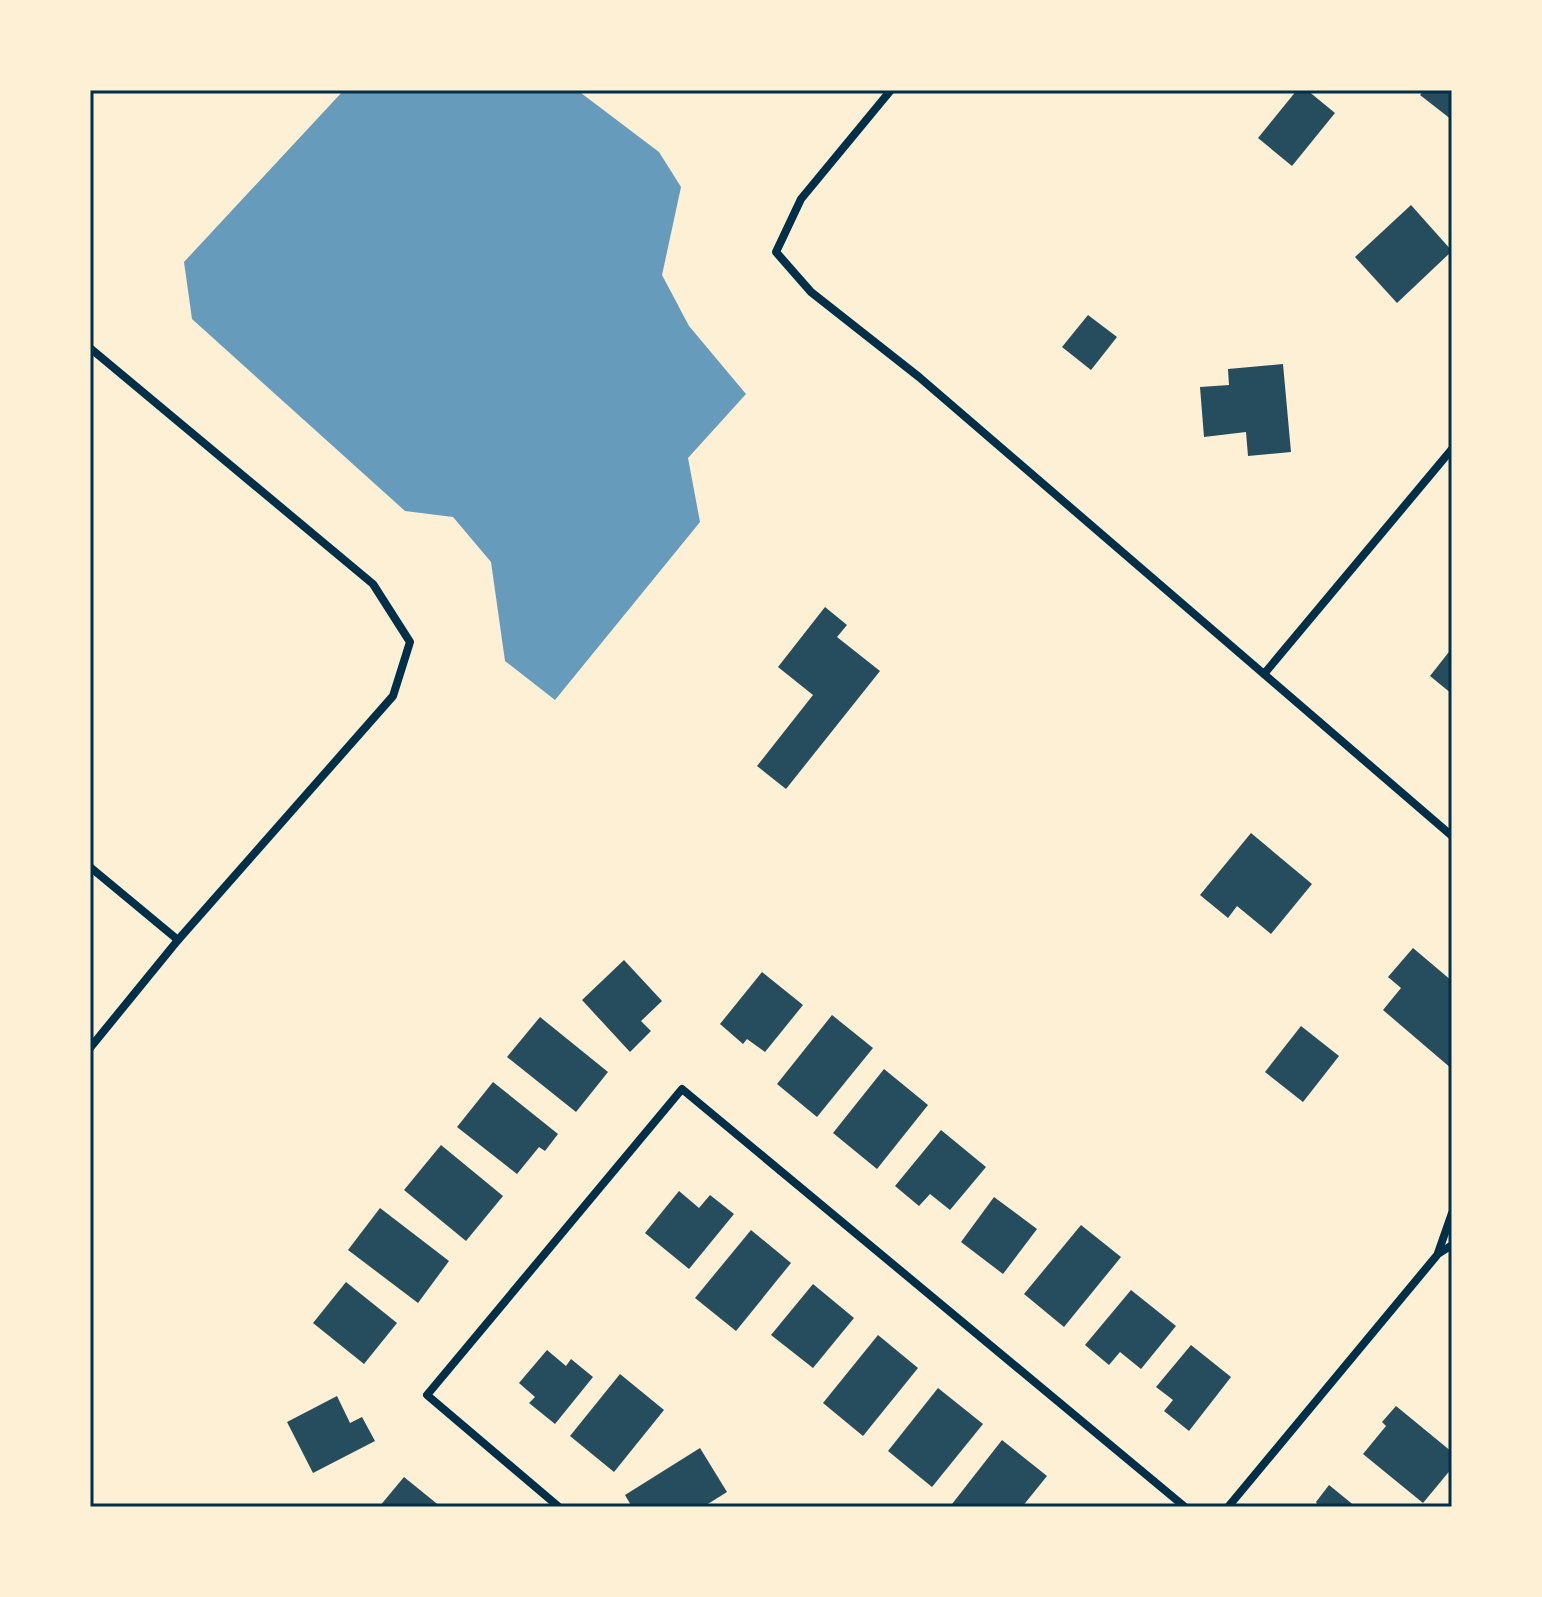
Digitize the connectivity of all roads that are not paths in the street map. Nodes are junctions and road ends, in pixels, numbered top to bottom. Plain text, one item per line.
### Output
1 (891, 90) edge
2 (90, 348) edge
3 (1452, 449) edge
4 (1264, 674) junction
5 (1452, 836) edge
6 (90, 867) edge
7 (178, 940) junction
8 (90, 1048) edge
9 (1452, 1213) edge
10 (1452, 1245) edge
11 (1438, 1254) junction
12 (559, 1507) edge
13 (1185, 1507) edge
14 (1228, 1507) edge

1 - 4 street
2 - 7 street
3 - 4 street
4 - 5 street
6 - 7 street
7 - 8 street
9 - 11 street
10 - 11 street
11 - 14 street
12 - 13 street

